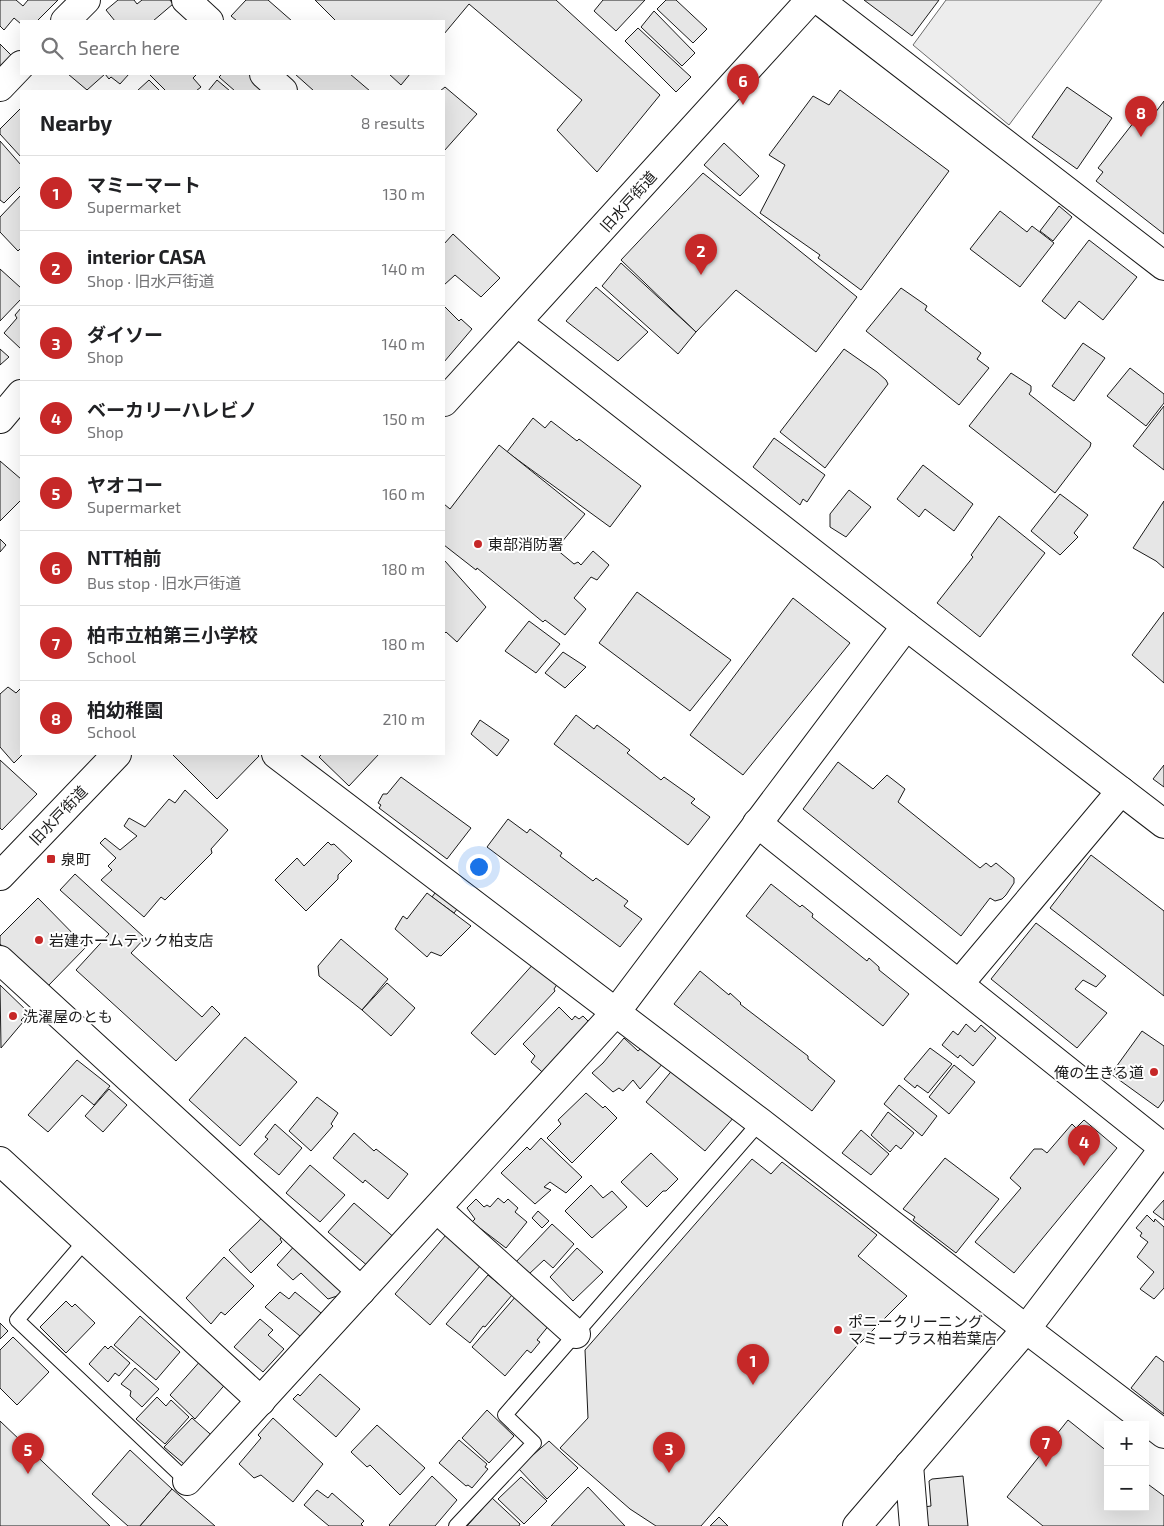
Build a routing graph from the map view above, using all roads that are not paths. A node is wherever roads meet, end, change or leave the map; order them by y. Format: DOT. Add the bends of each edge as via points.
graph roads {
  1 [pos="186,0"];
  2 [pos="810,0"];
  3 [pos="819,0"];
  4 [pos="208,20"];
  5 [pos="20,66"];
  6 [pos="265,75"];
  7 [pos="0,87"];
  8 [pos="282,90"];
  9 [pos="1164,266"];
  10 [pos="517,322"];
  11 [pos="20,395"];
  12 [pos="445,401"];
  13 [pos="0,418"];
  14 [pos="906,626"];
  15 [pos="116,755"];
  16 [pos="277,755"];
  17 [pos="1121,791"];
  18 [pos="757,823"];
  19 [pos="1164,824"];
  20 [pos="0,876"];
  21 [pos="0,960"];
  22 [pos="959,984"];
  23 [pos="616,1012"];
  24 [pos="760,1122"];
  25 [pos="1164,1148"];
  26 [pos="0,1161"];
  27 [pos="436,1209"];
  28 [pos="86,1240"];
  29 [pos="361,1291"];
  30 [pos="1026,1329"];
  31 [pos="576,1334"];
  32 [pos="260,1401"];
  33 [pos="1164,1434"];
  34 [pos="909,1465"];
  35 [pos="187,1481"];
  36 [pos="456,1526"];
  37 [pos="858,1526"];
  38 [pos="914,1526"];
  1 -- 4 [label="street"];
  2 -- 10 [label="street, 旧水戸街道"];
  3 -- 9 [label="street"];
  5 -- 7 [label="street"];
  6 -- 8 [label="street"];
  10 -- 12 [label="street, 旧水戸街道"];
  10 -- 14 [label="street"];
  11 -- 13 [label="street"];
  14 -- 17 [label="street"];
  14 -- 18 [label="street"];
  15 -- 20 [label="street, 旧水戸街道"];
  16 -- 23 [label="street"];
  17 -- 19 [label="street"];
  17 -- 22 [label="street"];
  18 -- 22 [label="street"];
  18 -- 23 [label="street"];
  21 -- 29 [label="street"];
  22 -- 25 [label="street"];
  23 -- 24 [label="street"];
  23 -- 27 [label="street"];
  24 -- 30 [label="street"];
  24 -- 31 [label="lane"];
  25 -- 30 [label="street"];
  26 -- 28 [label="street"];
  27 -- 29 [label="street"];
  27 -- 31 [label="street"];
  28 -- 32 [label="street"];
  28 -- 35 [label="lane" via="16,1320"];
  29 -- 32 [label="street"];
  30 -- 33 [label="street"];
  30 -- 34 [label="street"];
  31 -- 36 [label="lane" via="505,1415 534,1443"];
  32 -- 35 [label="street"];
  34 -- 37 [label="street"];
  34 -- 38 [label="street"];
}
